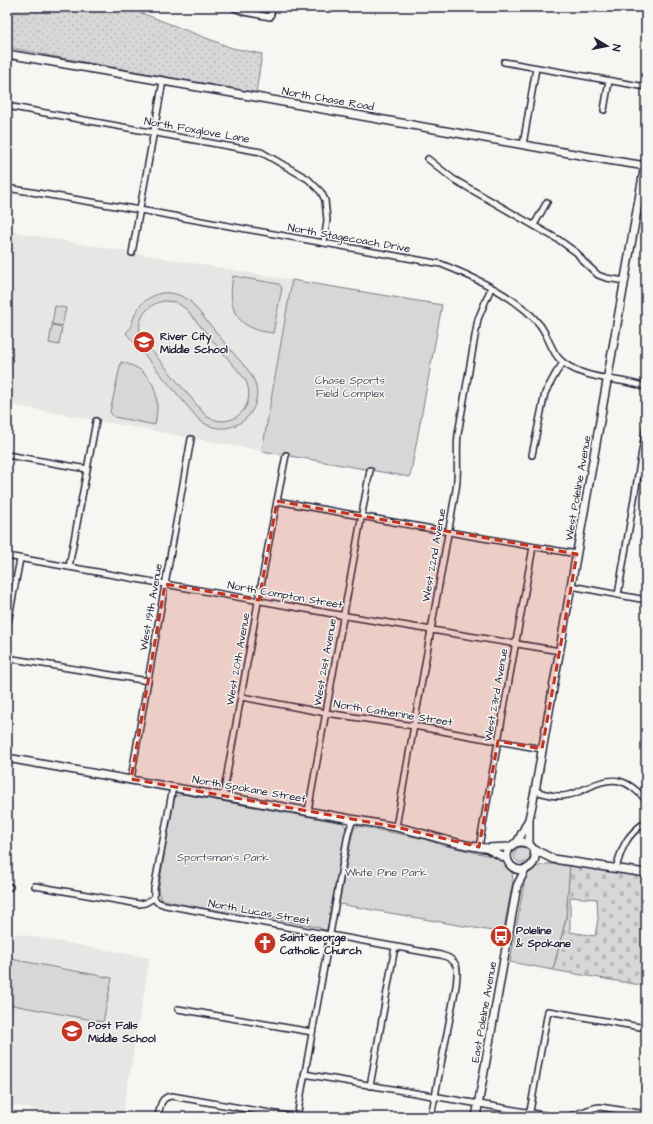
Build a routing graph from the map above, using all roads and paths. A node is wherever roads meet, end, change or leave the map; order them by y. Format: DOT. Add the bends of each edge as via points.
graph roads {
  1 [pos="232,7"];
  2 [pos="273,7"];
  3 [pos="7,54"];
  4 [pos="504,62"];
  5 [pos="536,68"];
  6 [pos="163,81"];
  7 [pos="609,81"];
  8 [pos="646,87"];
  9 [pos="7,106"];
  10 [pos="604,110"];
  11 [pos="154,133"];
  12 [pos="523,145"];
  13 [pos="428,159"];
  14 [pos="646,164"];
  15 [pos="7,188"];
  16 [pos="547,202"];
  17 [pos="140,210"];
  18 [pos="534,225"];
  19 [pos="324,244"];
  20 [pos="132,253"];
  21 [pos="625,281"];
  22 [pos="491,288"];
  23 [pos="563,363"];
  24 [pos="608,378"];
  25 [pos="646,387"];
  26 [pos="96,421"];
  27 [pos="646,427"];
  28 [pos="191,439"];
  29 [pos="7,455"];
  30 [pos="286,455"];
  31 [pos="532,455"];
  32 [pos="87,469"];
  33 [pos="370,470"];
  34 [pos="277,501"];
  35 [pos="361,516"];
  36 [pos="448,532"];
  37 [pos="533,547"];
  38 [pos="577,554"];
  39 [pos="7,556"];
  40 [pos="20,559"];
  41 [pos="69,567"];
  42 [pos="165,584"];
  43 [pos="571,586"];
  44 [pos="618,594"];
  45 [pos="259,600"];
  46 [pos="646,600"];
  47 [pos="344,615"];
  48 [pos="7,628"];
  49 [pos="430,630"];
  50 [pos="516,644"];
  51 [pos="560,651"];
  52 [pos="7,658"];
  53 [pos="148,681"];
  54 [pos="242,697"];
  55 [pos="326,713"];
  56 [pos="414,726"];
  57 [pos="498,741"];
  58 [pos="542,749"];
  59 [pos="7,758"];
  60 [pos="131,779"];
  61 [pos="173,787"];
  62 [pos="535,791"];
  63 [pos="223,796"];
  64 [pos="646,800"];
  65 [pos="308,811"];
  66 [pos="353,819"];
  67 [pos="529,819"];
  68 [pos="646,822"];
  69 [pos="396,826"];
  70 [pos="518,842"];
  71 [pos="529,843"];
  72 [pos="482,847"];
  73 [pos="510,847"];
  74 [pos="535,850"];
  75 [pos="507,859"];
  76 [pos="553,859"];
  77 [pos="533,864"];
  78 [pos="511,866"];
  79 [pos="616,868"];
  80 [pos="525,870"];
  81 [pos="646,873"];
  82 [pos="35,886"];
  83 [pos="517,886"];
  84 [pos="154,898"];
  85 [pos="330,935"];
  86 [pos="395,947"];
  87 [pos="178,1009"];
  88 [pos="646,1028"];
  89 [pos="312,1032"];
  90 [pos="304,1074"];
  91 [pos="370,1086"];
  92 [pos="435,1096"];
  93 [pos="479,1103"];
  94 [pos="646,1114"];
  95 [pos="529,1115"];
  96 [pos="158,1117"];
  97 [pos="293,1117"];
  98 [pos="297,1117"];
  99 [pos="432,1117"];
  100 [pos="476,1117"];
  101 [pos="555,1117"];
  102 [pos="565,1117"];
  1 -- 2 [label="street" via="244,12 270,16"];
  3 -- 6 [label="street, North Chase Road"];
  4 -- 5 [label="street"];
  5 -- 7 [label="street"];
  5 -- 12 [label="street"];
  6 -- 11 [label="street"];
  6 -- 12 [label="street, North Chase Road"];
  7 -- 8 [label="street"];
  7 -- 10 [label="street"];
  9 -- 11 [label="street, North Foxglove Lane"];
  11 -- 17 [label="street"];
  11 -- 19 [label="street, North Foxglove Lane" via="261,152 308,179 321,192 324,200"];
  12 -- 14 [label="street, North Chase Road"];
  13 -- 18 [label="street" via="453,179"];
  14 -- 21 [label="street, West Poleline Avenue"];
  15 -- 17 [label="street, North Stagecoach Drive"];
  16 -- 18 [label="street"];
  17 -- 19 [label="street, North Stagecoach Drive"];
  17 -- 20 [label="street"];
  18 -- 21 [label="street" via="577,253 598,275"];
  19 -- 22 [label="street, North Stagecoach Drive" via="441,264 463,272"];
  21 -- 24 [label="street, West Poleline Avenue"];
  22 -- 23 [label="street, North Stagecoach Drive" via="527,310"];
  22 -- 36 [label="street, West 22nd Avenue" via="478,319 458,434 458,476"];
  23 -- 24 [label="street" via="582,372"];
  23 -- 31 [label="street" via="545,394"];
  24 -- 25 [label="street"];
  24 -- 38 [label="street, West Poleline Avenue"];
  26 -- 32 [label="street"];
  27 -- 44 [label="street"];
  28 -- 42 [label="street, West 19th Avenue"];
  29 -- 32 [label="street"];
  30 -- 34 [label="street, West 20th Avenue"];
  32 -- 41 [label="street"];
  33 -- 35 [label="street, West 21st Avenue"];
  34 -- 35 [label="street"];
  34 -- 45 [label="street, West 20th Avenue"];
  35 -- 36 [label="street"];
  35 -- 47 [label="street, West 21st Avenue"];
  36 -- 37 [label="street"];
  36 -- 49 [label="street, West 22nd Avenue"];
  37 -- 38 [label="street"];
  37 -- 50 [label="street, West 23rd Avenue"];
  38 -- 43 [label="street, West Poleline Avenue"];
  39 -- 40 [label="street, North Compton Street"];
  40 -- 41 [label="street, North Compton Street"];
  40 -- 48 [label="street"];
  41 -- 42 [label="street, North Compton Street"];
  42 -- 45 [label="street, North Compton Street"];
  42 -- 53 [label="street, West 19th Avenue"];
  43 -- 44 [label="street"];
  43 -- 51 [label="street, West Poleline Avenue"];
  44 -- 46 [label="street"];
  45 -- 47 [label="street, North Compton Street"];
  45 -- 54 [label="street, West 20th Avenue"];
  47 -- 49 [label="street, North Compton Street"];
  47 -- 55 [label="street, West 21st Avenue"];
  49 -- 50 [label="street, North Compton Street"];
  49 -- 56 [label="street, West 22nd Avenue"];
  50 -- 51 [label="street, North Compton Street"];
  50 -- 57 [label="street, West 23rd Avenue"];
  51 -- 58 [label="street, West Poleline Avenue"];
  52 -- 53 [label="street"];
  53 -- 60 [label="street, West 19th Avenue"];
  54 -- 55 [label="street, North Catherine Street"];
  54 -- 63 [label="street, West 20th Avenue"];
  55 -- 56 [label="street, North Catherine Street"];
  55 -- 65 [label="street, West 21st Avenue"];
  56 -- 57 [label="street, North Catherine Street"];
  56 -- 69 [label="street, West 22nd Avenue"];
  57 -- 58 [label="street, North Catherine Street"];
  57 -- 72 [label="street, West 23rd Avenue"];
  58 -- 62 [label="street, West Poleline Avenue"];
  59 -- 60 [label="street, North Spokane Street"];
  60 -- 61 [label="street, North Spokane Street"];
  61 -- 63 [label="street, North Spokane Street"];
  61 -- 84 [label="street"];
  62 -- 64 [label="street" via="551,796 568,795 604,781 616,780 634,787"];
  62 -- 67 [label="street, West Poleline Avenue"];
  63 -- 65 [label="street, North Spokane Street"];
  65 -- 66 [label="street, North Spokane Street"];
  66 -- 69 [label="street, North Spokane Street"];
  66 -- 85 [label="street"];
  67 -- 70 [label="street, West Poleline Avenue"];
  67 -- 71 [label="street, West Poleline Avenue"];
  68 -- 79 [label="street" via="627,839"];
  69 -- 72 [label="street, North Spokane Street" via="444,840"];
  70 -- 71 [label="street"];
  70 -- 73 [label="street"];
  71 -- 74 [label="street"];
  72 -- 73 [label="street, North Spokane Street"];
  72 -- 75 [label="street, North Spokane Street"];
  73 -- 75 [label="street"];
  74 -- 76 [label="street"];
  74 -- 77 [label="street"];
  75 -- 78 [label="street"];
  76 -- 77 [label="street"];
  76 -- 79 [label="street"];
  77 -- 80 [label="street"];
  78 -- 80 [label="street"];
  78 -- 83 [label="street, East Poleline Avenue"];
  79 -- 81 [label="street"];
  80 -- 83 [label="street, East Poleline Avenue"];
  82 -- 84 [label="street" via="139,904"];
  83 -- 93 [label="street, East Poleline Avenue"];
  84 -- 85 [label="street, North Lucas Street" via="165,905"];
  85 -- 86 [label="street, North Lucas Street"];
  85 -- 89 [label="street"];
  86 -- 91 [label="street"];
  86 -- 92 [label="street, North Lucas Street" via="446,956 455,963 456,986"];
  87 -- 89 [label="street"];
  88 -- 95 [label="street" via="548,1011"];
  89 -- 90 [label="street"];
  90 -- 91 [label="street"];
  90 -- 98 [label="street"];
  91 -- 92 [label="street"];
  92 -- 93 [label="street"];
  92 -- 99 [label="street"];
  93 -- 95 [label="street"];
  93 -- 100 [label="street, East Poleline Avenue"];
  94 -- 102 [label="street" via="600,1107"];
  95 -- 101 [label="street"];
  96 -- 97 [label="street" via="160,1103 166,1097 176,1096"];
}
